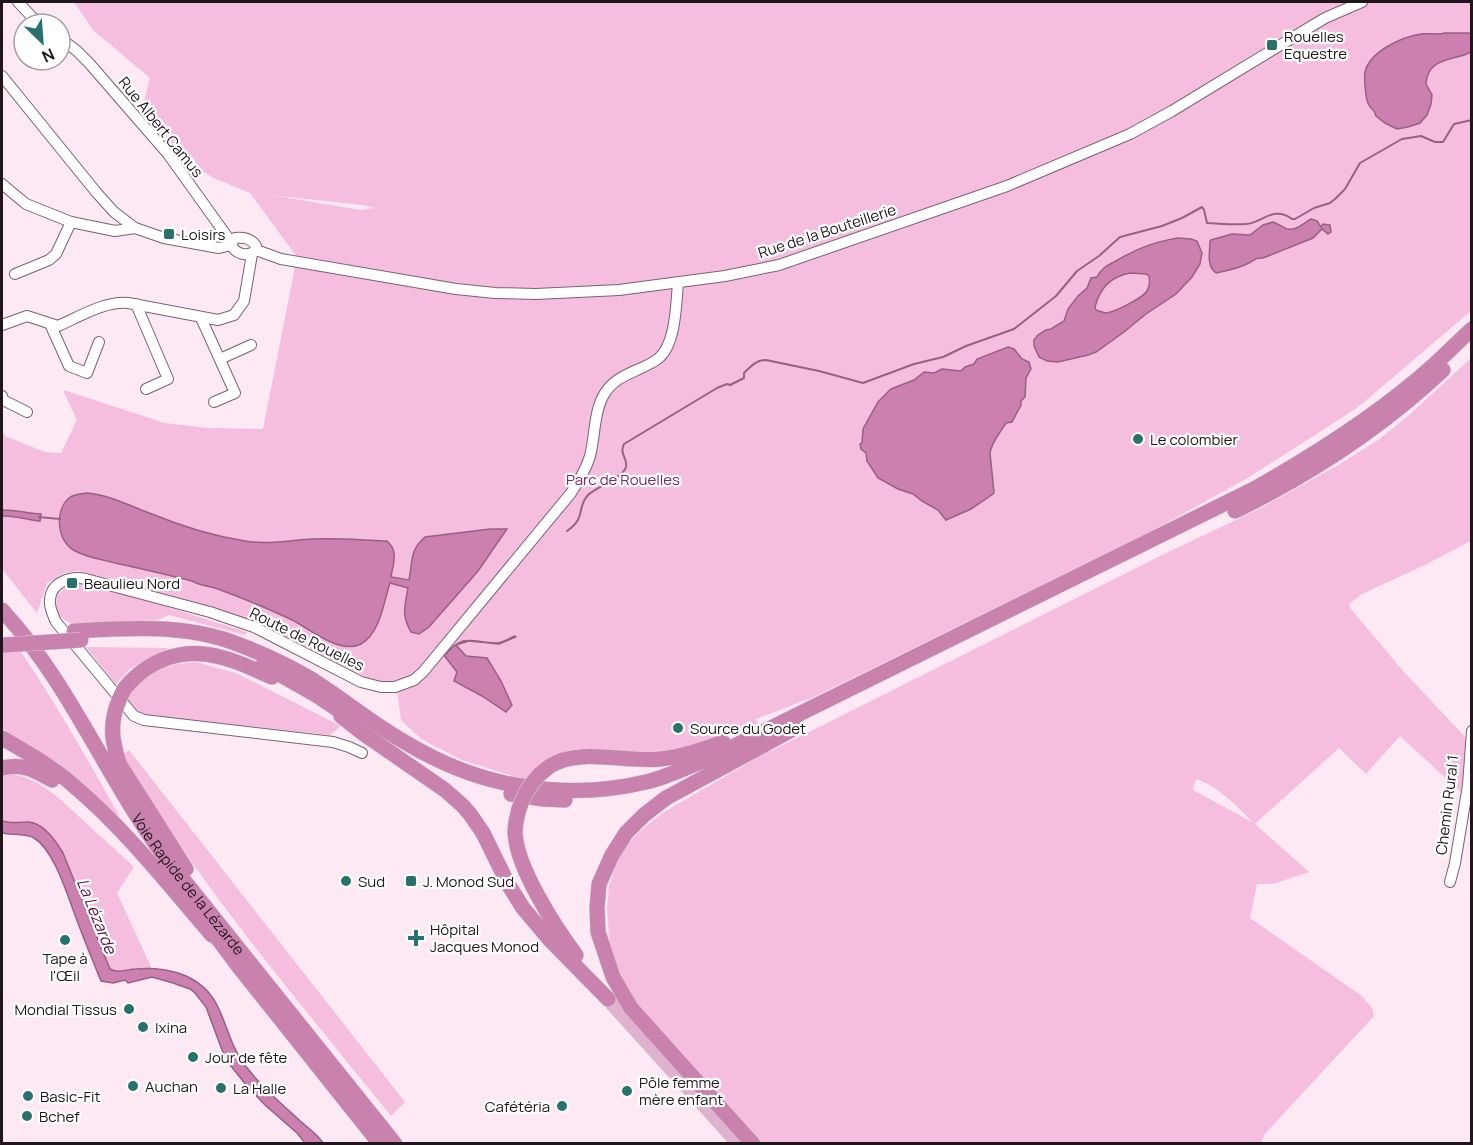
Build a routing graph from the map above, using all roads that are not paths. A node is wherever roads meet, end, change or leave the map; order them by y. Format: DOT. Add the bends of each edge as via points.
graph roads {
  1 [pos="1362,2"];
  2 [pos="72,47"];
  3 [pos="2,76"];
  4 [pos="4,190"];
  5 [pos="71,222"];
  6 [pos="135,228"];
  7 [pos="231,244"];
  8 [pos="254,252"];
  9 [pos="15,274"];
  10 [pos="678,283"];
  11 [pos="136,304"];
  12 [pos="201,318"];
  13 [pos="50,324"];
  14 [pos="2,325"];
  15 [pos="1472,329"];
  16 [pos="99,342"];
  17 [pos="1472,343"];
  18 [pos="251,345"];
  19 [pos="220,359"];
  20 [pos="146,389"];
  21 [pos="2,396"];
  22 [pos="214,402"];
  23 [pos="27,412"];
  24 [pos="2,610"];
  25 [pos="2,621"];
  26 [pos="77,636"];
  27 [pos="2,642"];
  28 [pos="312,693"];
  29 [pos="796,721"];
  30 [pos="1472,731"];
  31 [pos="2,738"];
  32 [pos="362,753"];
  33 [pos="2,768"];
  34 [pos="1470,785"];
  35 [pos="138,849"];
  36 [pos="1450,882"];
  37 [pos="209,911"];
  38 [pos="239,967"];
  39 [pos="608,999"];
  40 [pos="342,1077"];
  41 [pos="380,1143"];
  42 [pos="395,1143"];
  43 [pos="406,1143"];
  44 [pos="739,1143"];
  45 [pos="753,1143"];
  1 -- 10 [label="street, Rue de la Bouteillerie" via="1324,18 1130,134 1007,186 779,265"];
  2 -- 7 [label="street, Rue Albert Camus" via="168,154"];
  3 -- 6 [label="street" via="96,192"];
  4 -- 5 [label="street" via="26,204"];
  5 -- 6 [label="street" via="115,231"];
  5 -- 9 [label="street" via="56,254"];
  6 -- 7 [label="street" via="164,238 219,248"];
  7 -- 8 [label="street" via="239,253"];
  7 -- 8 [label="street" via="235,238 247,238 256,246"];
  8 -- 10 [label="street, Rue de la Bouteillerie" via="495,293 597,292"];
  8 -- 12 [label="street" via="244,301 234,315 218,320"];
  10 -- 32 [label="street, Route de Rouelles" via="668,347 661,357 624,375 605,393 590,457 571,493 414,680 395,687 361,682 254,627 86,579 65,580 51,593 56,622 134,716 333,742"];
  11 -- 12 [label="street"];
  11 -- 13 [label="street" via="118,302 57,326"];
  11 -- 20 [label="street" via="168,379"];
  12 -- 19 [label="street"];
  13 -- 14 [label="street" via="27,316"];
  13 -- 16 [label="street" via="69,366 87,373"];
  15 -- 29 [label="highway" via="1377,411 1292,468"];
  17 -- 29 [label="highway" via="1387,418 1299,478"];
  18 -- 19 [label="street"];
  19 -- 22 [label="street" via="234,393"];
  21 -- 23 [label="street"];
  24 -- 37 [label="highway, Voie Rapide de la Lézarde" via="61,687 149,834"];
  25 -- 38 [label="highway, Voie Rapide de la Lézarde" via="51,687 151,849"];
  26 -- 27 [label="highway"];
  26 -- 28 [label="highway" via="169,639 208,646 260,663"];
  26 -- 29 [label="highway" via="123,628 168,630 230,641 310,679 425,754 497,781 541,788 593,790 649,781"];
  28 -- 29 [label="highway" via="420,762 454,778 494,791 543,799 594,799 653,789 703,771"];
  28 -- 37 [label="highway, bridge" via="221,657 197,654 175,655 144,668 118,699 112,731 120,765"];
  28 -- 39 [label="highway" via="462,805 483,833 523,908"];
  29 -- 39 [label="highway, bridge" via="680,757 564,760 539,775 529,787 516,821 522,862 555,926"];
  29 -- 45 [label="highway" via="644,814 626,833 599,884 598,932 631,1008"];
  30 -- 34 [label="street, Chemin Rural 1"];
  31 -- 35 [label="highway" via="72,784"];
  33 -- 35 [label="highway" via="25,766 60,784"];
  34 -- 36 [label="street, Chemin Rural 1"];
  35 -- 38 [label="highway"];
  37 -- 40 [label="highway, Voie Rapide de la Lézarde"];
  38 -- 41 [label="highway, Voie Rapide de la Lézarde"];
  39 -- 44 [label="main road"];
  40 -- 42 [label="highway, Voie Rapide de la Lézarde"];
  40 -- 43 [label="highway"];
}
